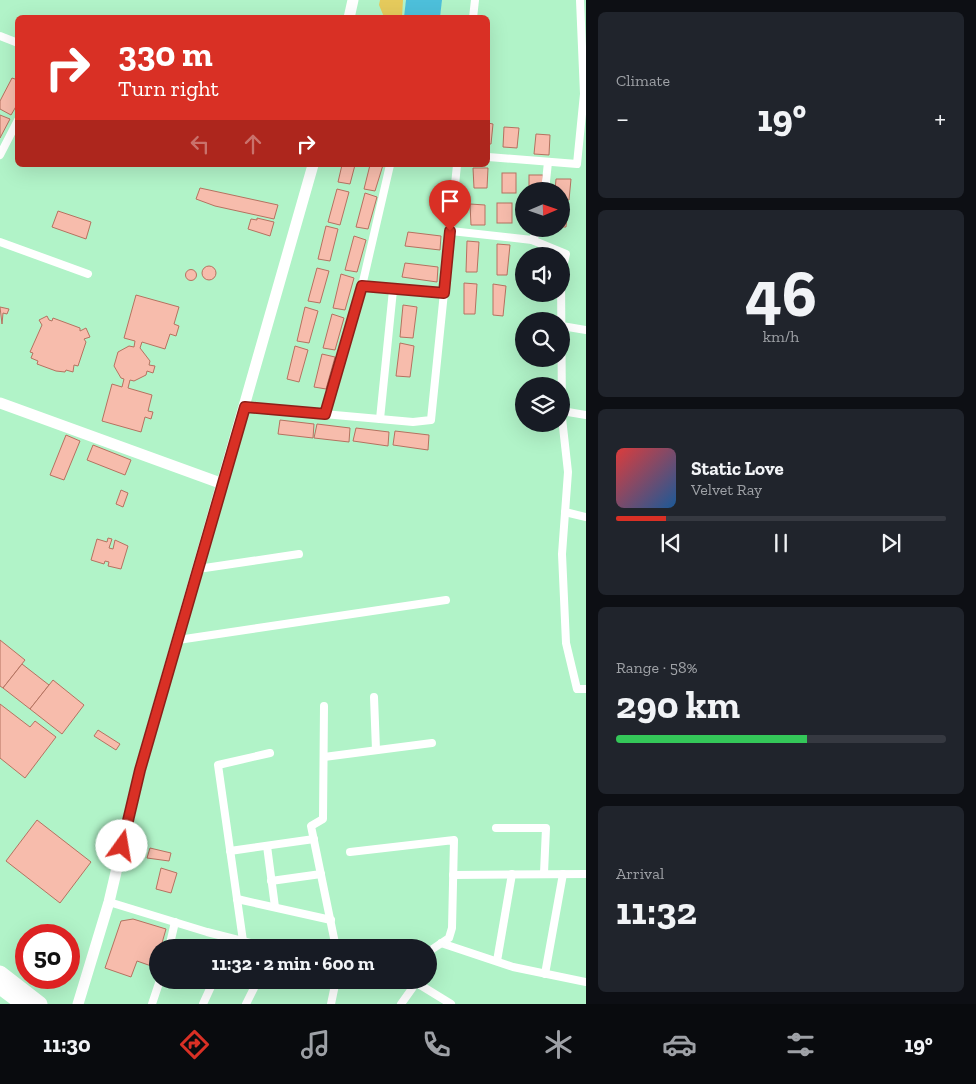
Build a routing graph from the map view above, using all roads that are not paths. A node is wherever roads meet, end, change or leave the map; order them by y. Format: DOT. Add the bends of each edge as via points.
graph roads {
  1 [pos="353,0"];
  2 [pos="475,0"];
  3 [pos="580,0"];
  4 [pos="350,15"];
  5 [pos="473,15"];
  6 [pos="0,36"];
  7 [pos="15,42"];
  8 [pos="15,126"];
  9 [pos="0,156"];
  10 [pos="490,156"];
  11 [pos="548,162"];
  12 [pos="312,167"];
  13 [pos="390,167"];
  14 [pos="457,167"];
  15 [pos="546,182"];
  16 [pos="450,231"];
  17 [pos="532,240"];
  18 [pos="0,242"];
  19 [pos="88,274"];
  20 [pos="362,286"];
  21 [pos="394,290"];
  22 [pos="444,293"];
  23 [pos="562,312"];
  24 [pos="570,327"];
  25 [pos="586,330"];
  26 [pos="0,402"];
  27 [pos="245,407"];
  28 [pos="570,412"];
  29 [pos="325,414"];
  30 [pos="586,415"];
  31 [pos="380,419"];
  32 [pos="564,432"];
  33 [pos="223,484"];
  34 [pos="565,512"];
  35 [pos="586,517"];
  36 [pos="299,554"];
  37 [pos="198,569"];
  38 [pos="446,600"];
  39 [pos="178,640"];
  40 [pos="586,689"];
  41 [pos="374,697"];
  42 [pos="324,706"];
  43 [pos="432,743"];
  44 [pos="376,750"];
  45 [pos="270,753"];
  46 [pos="324,757"];
  47 [pos="496,828"];
  48 [pos="314,839"];
  49 [pos="267,846"];
  50 [pos="230,851"];
  51 [pos="350,852"];
  52 [pos="321,874"];
  53 [pos="512,874"];
  54 [pos="544,874"];
  55 [pos="563,874"];
  56 [pos="586,874"];
  57 [pos="453,875"];
  58 [pos="271,880"];
  59 [pos="237,899"];
  60 [pos="109,902"];
  61 [pos="275,908"];
  62 [pos="331,920"];
  63 [pos="175,922"];
  64 [pos="171,939"];
  65 [pos="236,939"];
  66 [pos="243,939"];
  67 [pos="334,939"];
  68 [pos="441,943"];
  69 [pos="437,946"];
  70 [pos="497,962"];
  71 [pos="0,973"];
  72 [pos="545,974"];
  73 [pos="586,982"];
  74 [pos="0,987"];
  75 [pos="157,989"];
  76 [pos="210,989"];
  77 [pos="254,989"];
  78 [pos="334,989"];
  79 [pos="409,989"];
  80 [pos="427,989"];
  81 [pos="22,1004"];
  82 [pos="40,1004"];
  83 [pos="78,1004"];
  84 [pos="152,1004"];
  85 [pos="203,1004"];
  86 [pos="246,1004"];
  87 [pos="331,1004"];
  88 [pos="401,1004"];
  89 [pos="451,1004"];
  1 -- 4 [label="main road"];
  2 -- 5 [label="street"];
  3 -- 11 [label="street" via="584,94 577,164"];
  6 -- 7 [label="street"];
  8 -- 9 [label="street"];
  10 -- 11 [label="street"];
  11 -- 15 [label="street"];
  12 -- 27 [label="main road"];
  13 -- 20 [label="street"];
  14 -- 16 [label="street"];
  16 -- 17 [label="street"];
  16 -- 22 [label="street"];
  17 -- 23 [label="street" via="566,254"];
  18 -- 19 [label="street"];
  20 -- 21 [label="street"];
  20 -- 29 [label="street"];
  21 -- 22 [label="street"];
  21 -- 31 [label="street"];
  22 -- 31 [label="street" via="431,420"];
  24 -- 25 [label="street"];
  26 -- 33 [label="main road"];
  27 -- 29 [label="street"];
  27 -- 33 [label="main road"];
  28 -- 30 [label="street"];
  29 -- 31 [label="street"];
  32 -- 34 [label="street" via="568,472"];
  33 -- 37 [label="main road"];
  34 -- 35 [label="street"];
  34 -- 40 [label="street" via="562,554 566,643 577,689"];
  36 -- 37 [label="street"];
  37 -- 39 [label="main road"];
  38 -- 39 [label="street"];
  39 -- 60 [label="main road" via="140,770"];
  41 -- 44 [label="street"];
  42 -- 46 [label="street"];
  43 -- 44 [label="street"];
  44 -- 46 [label="street"];
  45 -- 50 [label="street" via="218,765"];
  46 -- 48 [label="street" via="324,818 311,826"];
  47 -- 54 [label="street" via="546,828"];
  48 -- 49 [label="street"];
  48 -- 52 [label="street"];
  49 -- 50 [label="street"];
  49 -- 58 [label="street"];
  50 -- 59 [label="street"];
  51 -- 57 [label="street" via="454,840"];
  52 -- 58 [label="street"];
  52 -- 62 [label="street"];
  53 -- 54 [label="street"];
  53 -- 57 [label="street"];
  53 -- 70 [label="street"];
  54 -- 55 [label="street"];
  55 -- 56 [label="street"];
  55 -- 72 [label="street"];
  57 -- 68 [label="street" via="452,928 449,938"];
  58 -- 61 [label="street"];
  59 -- 61 [label="street"];
  59 -- 66 [label="street"];
  60 -- 63 [label="street"];
  60 -- 83 [label="main road"];
  61 -- 62 [label="street"];
  62 -- 67 [label="street"];
  63 -- 64 [label="street"];
  63 -- 65 [label="street"];
  68 -- 69 [label="street"];
  68 -- 70 [label="street"];
  70 -- 72 [label="street"];
  71 -- 82 [label="highway"];
  72 -- 73 [label="street"];
  74 -- 81 [label="highway"];
  75 -- 84 [label="street"];
  76 -- 85 [label="street"];
  77 -- 86 [label="street"];
  78 -- 87 [label="street"];
  79 -- 88 [label="street"];
  80 -- 89 [label="street"];
}
